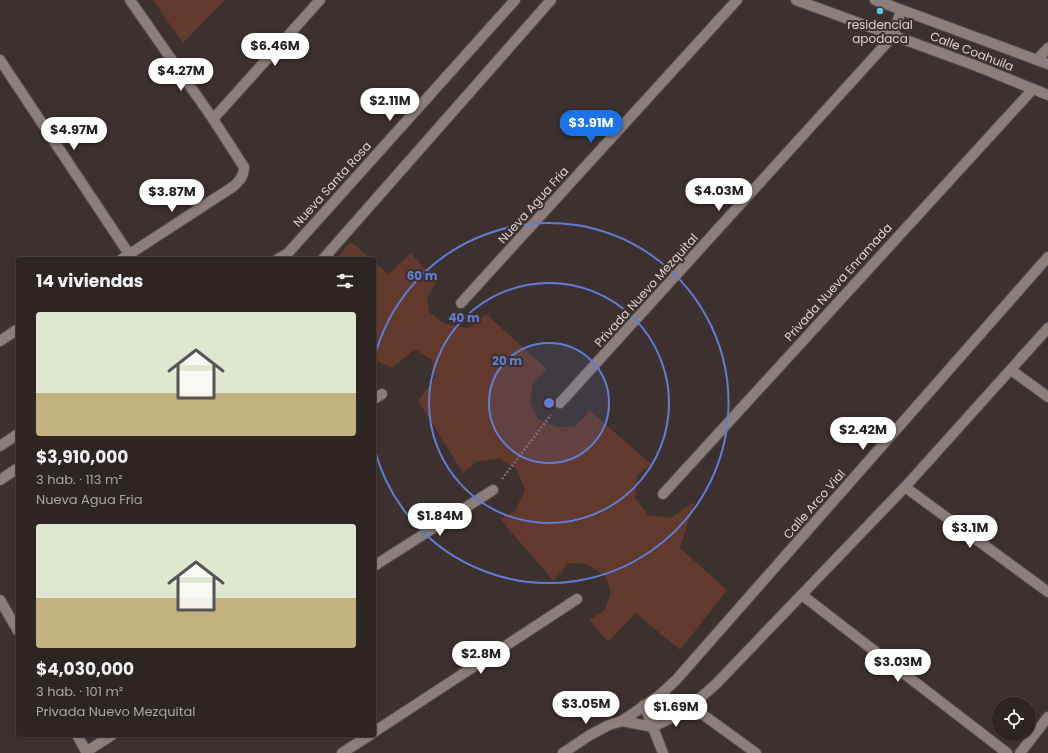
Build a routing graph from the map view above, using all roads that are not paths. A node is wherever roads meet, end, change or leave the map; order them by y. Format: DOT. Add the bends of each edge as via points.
graph roads {
  1 [pos="130,0"];
  2 [pos="320,0"];
  3 [pos="515,0"];
  4 [pos="551,0"];
  5 [pos="737,0"];
  6 [pos="796,0"];
  7 [pos="874,0"];
  8 [pos="901,10"];
  9 [pos="893,36"];
  10 [pos="1048,48"];
  11 [pos="0,60"];
  12 [pos="1037,60"];
  13 [pos="1048,64"];
  14 [pos="1033,89"];
  15 [pos="1048,95"];
  16 [pos="213,119"];
  17 [pos="291,256"];
  18 [pos="125,257"];
  19 [pos="325,257"];
  20 [pos="1048,257"];
  21 [pos="461,303"];
  22 [pos="1048,328"];
  23 [pos="16,330"];
  24 [pos="1,337"];
  25 [pos="1011,370"];
  26 [pos="1048,397"];
  27 [pos="560,403"];
  28 [pos="16,435"];
  29 [pos="0,446"];
  30 [pos="16,469"];
  31 [pos="0,480"];
  32 [pos="905,488"];
  33 [pos="493,490"];
  34 [pos="663,494"];
  35 [pos="376,565"];
  36 [pos="1048,592"];
  37 [pos="802,595"];
  38 [pos="577,599"];
  39 [pos="0,600"];
  40 [pos="16,628"];
  41 [pos="644,705"];
  42 [pos="690,706"];
  43 [pos="1048,717"];
  44 [pos="622,721"];
  45 [pos="653,727"];
  46 [pos="376,731"];
  47 [pos="78,737"];
  48 [pos="109,737"];
  49 [pos="367,737"];
  50 [pos="87,752"];
  51 [pos="342,753"];
  52 [pos="563,753"];
  53 [pos="663,753"];
  54 [pos="756,753"];
  55 [pos="1007,753"];
  56 [pos="1020,753"];
  1 -- 16 [label="street"];
  2 -- 16 [label="street"];
  3 -- 17 [label="street, Nueva Santa Rosa"];
  4 -- 19 [label="street"];
  5 -- 21 [label="street, Nueva Agua Fria"];
  6 -- 9 [label="street, Calle Coahuila"];
  7 -- 8 [label="street, Calle Coahuila"];
  8 -- 9 [label="street, Privada Nuevo Mezquital"];
  8 -- 12 [label="street, Calle Coahuila"];
  9 -- 14 [label="street, Calle Coahuila"];
  9 -- 27 [label="street, Privada Nuevo Mezquital"];
  10 -- 12 [label="street"];
  11 -- 18 [label="street"];
  12 -- 13 [label="street, Calle Coahuila"];
  14 -- 15 [label="street, Calle Coahuila"];
  14 -- 34 [label="street, Privada Nueva Enramada"];
  16 -- 18 [label="street" via="244,166 241,179"];
  20 -- 41 [label="street, Calle Arco Vial" via="676,680"];
  22 -- 25 [label="street"];
  23 -- 24 [label="street"];
  25 -- 26 [label="street"];
  25 -- 32 [label="street"];
  28 -- 29 [label="street"];
  30 -- 31 [label="street"];
  32 -- 36 [label="street"];
  32 -- 37 [label="street"];
  33 -- 35 [label="street"];
  37 -- 42 [label="street" via="716,684"];
  37 -- 55 [label="street"];
  38 -- 46 [label="street"];
  39 -- 40 [label="street"];
  41 -- 44 [label="street, Calle Arco Vial"];
  41 -- 45 [label="street"];
  42 -- 45 [label="street"];
  42 -- 54 [label="street"];
  43 -- 56 [label="street"];
  44 -- 45 [label="street"];
  44 -- 52 [label="street, Calle Arco Vial" via="590,735"];
  45 -- 53 [label="street"];
  47 -- 50 [label="street"];
  48 -- 50 [label="street"];
  49 -- 51 [label="street"];
}
